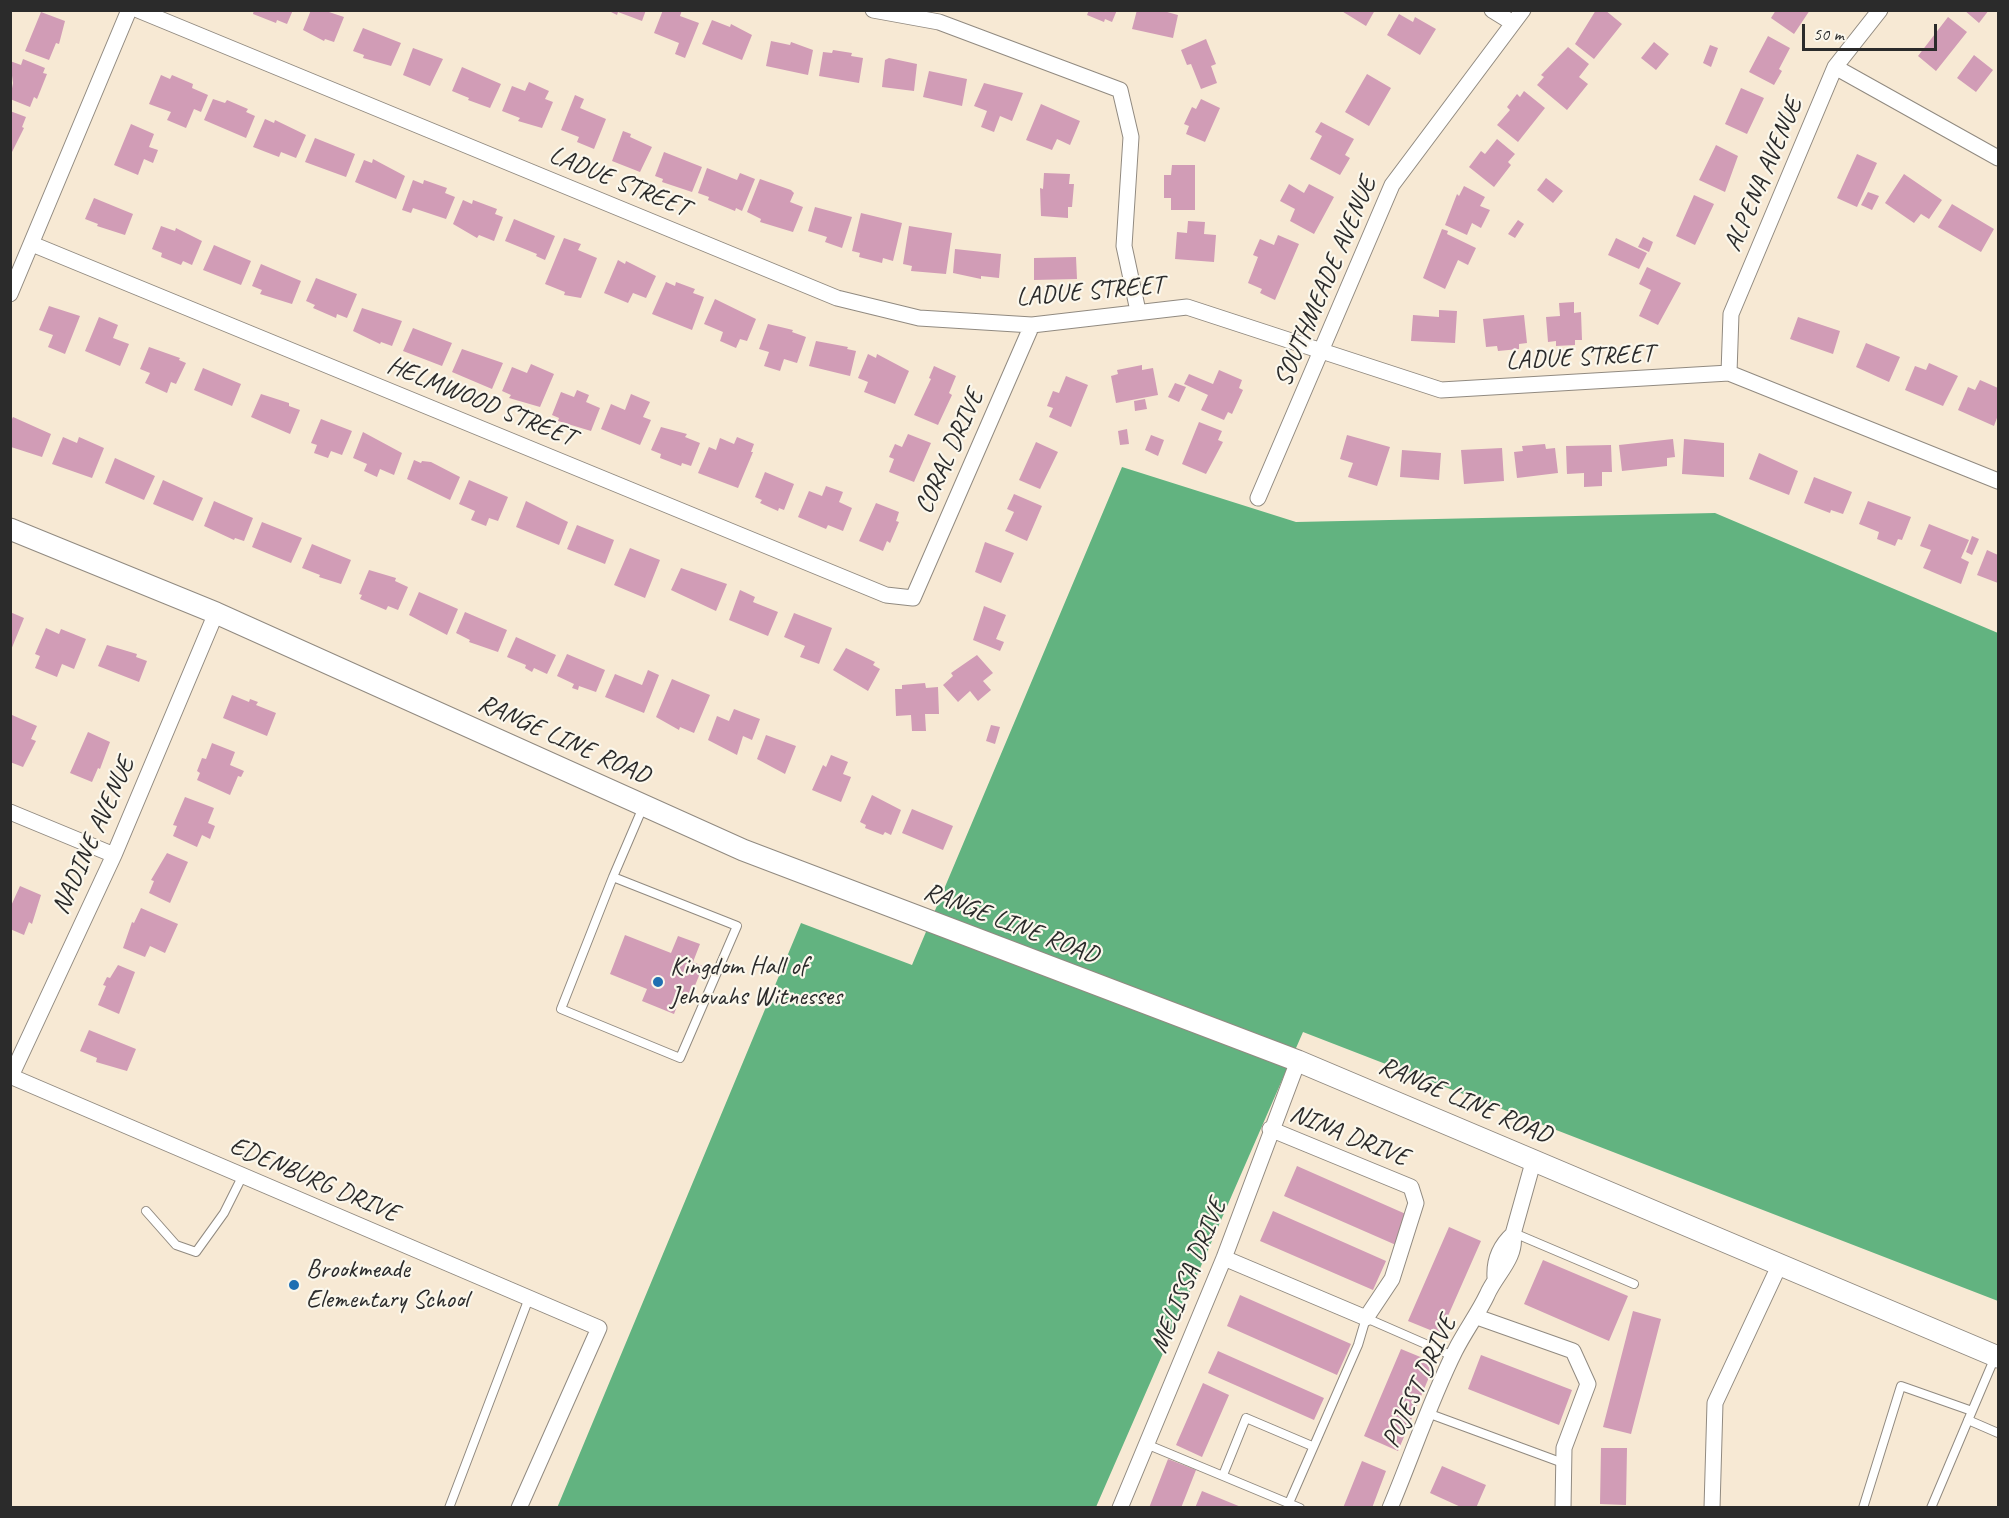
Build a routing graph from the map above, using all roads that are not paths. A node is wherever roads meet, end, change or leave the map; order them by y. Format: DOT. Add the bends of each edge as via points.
graph roads {
  1 [pos="129,10"];
  2 [pos="138,10"];
  3 [pos="873,10"];
  4 [pos="1492,10"];
  5 [pos="1880,10"];
  6 [pos="1518,17"];
  7 [pos="1835,67"];
  8 [pos="1998,158"];
  9 [pos="32,244"];
  10 [pos="10,294"];
  11 [pos="1138,311"];
  12 [pos="1032,325"];
  13 [pos="1323,351"];
  14 [pos="1728,373"];
  15 [pos="1998,481"];
  16 [pos="1258,498"];
  17 [pos="10,529"];
  18 [pos="913,598"];
  19 [pos="216,613"];
  20 [pos="644,805"];
  21 [pos="10,812"];
  22 [pos="114,855"];
  23 [pos="614,877"];
  24 [pos="1298,1061"];
  25 [pos="11,1076"];
  26 [pos="1270,1129"];
  27 [pos="1534,1159"];
  28 [pos="243,1175"];
  29 [pos="146,1211"];
  30 [pos="1513,1233"];
  31 [pos="1224,1258"];
  32 [pos="1779,1266"];
  33 [pos="1634,1284"];
  34 [pos="530,1298"];
  35 [pos="1477,1317"];
  36 [pos="1366,1318"];
  37 [pos="1453,1356"];
  38 [pos="1997,1356"];
  39 [pos="1972,1411"];
  40 [pos="1430,1414"];
  41 [pos="1968,1420"];
  42 [pos="1998,1433"];
  43 [pos="1146,1444"];
  44 [pos="1312,1446"];
  45 [pos="1563,1463"];
  46 [pos="1223,1476"];
  47 [pos="1289,1503"];
  48 [pos="449,1508"];
  49 [pos="519,1508"];
  50 [pos="1120,1508"];
  51 [pos="1300,1508"];
  52 [pos="1390,1508"];
  53 [pos="1563,1508"];
  54 [pos="1712,1508"];
  55 [pos="1863,1508"];
  56 [pos="1931,1508"];
  1 -- 9 [label="street"];
  2 -- 12 [label="street, LADUE STREET" via="837,298 919,318"];
  3 -- 11 [label="street" via="939,22 1120,90 1131,137 1124,246"];
  4 -- 6 [label="street"];
  5 -- 7 [label="street, ALPENA AVENUE"];
  6 -- 13 [label="street, SOUTHMEADE AVENUE" via="1392,185"];
  7 -- 8 [label="street"];
  7 -- 14 [label="street, ALPENA AVENUE" via="1731,314"];
  9 -- 10 [label="street"];
  9 -- 18 [label="street, HELMWOOD STREET" via="886,595"];
  11 -- 12 [label="street, LADUE STREET"];
  11 -- 13 [label="street, LADUE STREET" via="1186,307"];
  12 -- 18 [label="street, CORAL DRIVE"];
  13 -- 14 [label="street, LADUE STREET" via="1441,390"];
  13 -- 16 [label="street, SOUTHMEADE AVENUE"];
  14 -- 15 [label="street, LADUE STREET"];
  17 -- 19 [label="main road, RANGE LINE ROAD"];
  19 -- 20 [label="main road, RANGE LINE ROAD"];
  19 -- 22 [label="street, NADINE AVENUE"];
  20 -- 23 [label="lane"];
  20 -- 24 [label="main road, RANGE LINE ROAD" via="743,850"];
  21 -- 22 [label="street"];
  22 -- 25 [label="street, NADINE AVENUE"];
  23 -- 23 [label="lane" via="561,1009 680,1058 737,926"];
  24 -- 26 [label="street, MELISSA DRIVE"];
  24 -- 27 [label="main road, RANGE LINE ROAD"];
  25 -- 28 [label="street, EDENBURG DRIVE"];
  26 -- 31 [label="street, MELISSA DRIVE"];
  26 -- 36 [label="street, NINA DRIVE" via="1411,1187 1416,1203 1392,1278"];
  27 -- 30 [label="street, POJEST DRIVE"];
  27 -- 32 [label="main road, RANGE LINE ROAD"];
  28 -- 29 [label="lane" via="224,1213 196,1252 176,1245"];
  28 -- 34 [label="street, EDENBURG DRIVE"];
  30 -- 33 [label="lane"];
  30 -- 35 [label="street, POJEST DRIVE" via="1515,1244 1509,1259 1495,1277"];
  31 -- 36 [label="street"];
  31 -- 43 [label="street, MELISSA DRIVE"];
  32 -- 38 [label="main road, RANGE LINE ROAD"];
  32 -- 54 [label="street" via="1715,1403"];
  34 -- 48 [label="lane"];
  34 -- 49 [label="street, EDENBURG DRIVE" via="599,1328"];
  35 -- 37 [label="street, POJEST DRIVE"];
  35 -- 45 [label="street" via="1573,1351 1588,1384 1564,1448"];
  36 -- 37 [label="lane"];
  36 -- 44 [label="lane, NINA DRIVE" via="1358,1345"];
  37 -- 40 [label="street, POJEST DRIVE"];
  38 -- 39 [label="lane"];
  39 -- 41 [label="lane"];
  39 -- 55 [label="lane" via="1900,1386"];
  40 -- 45 [label="lane"];
  40 -- 52 [label="street, POJEST DRIVE"];
  41 -- 42 [label="lane"];
  41 -- 56 [label="lane"];
  43 -- 46 [label="lane"];
  43 -- 50 [label="street, MELISSA DRIVE"];
  44 -- 46 [label="lane" via="1246,1418"];
  44 -- 47 [label="lane, NINA DRIVE"];
  45 -- 53 [label="street"];
  46 -- 47 [label="lane"];
  47 -- 51 [label="lane"];
}
